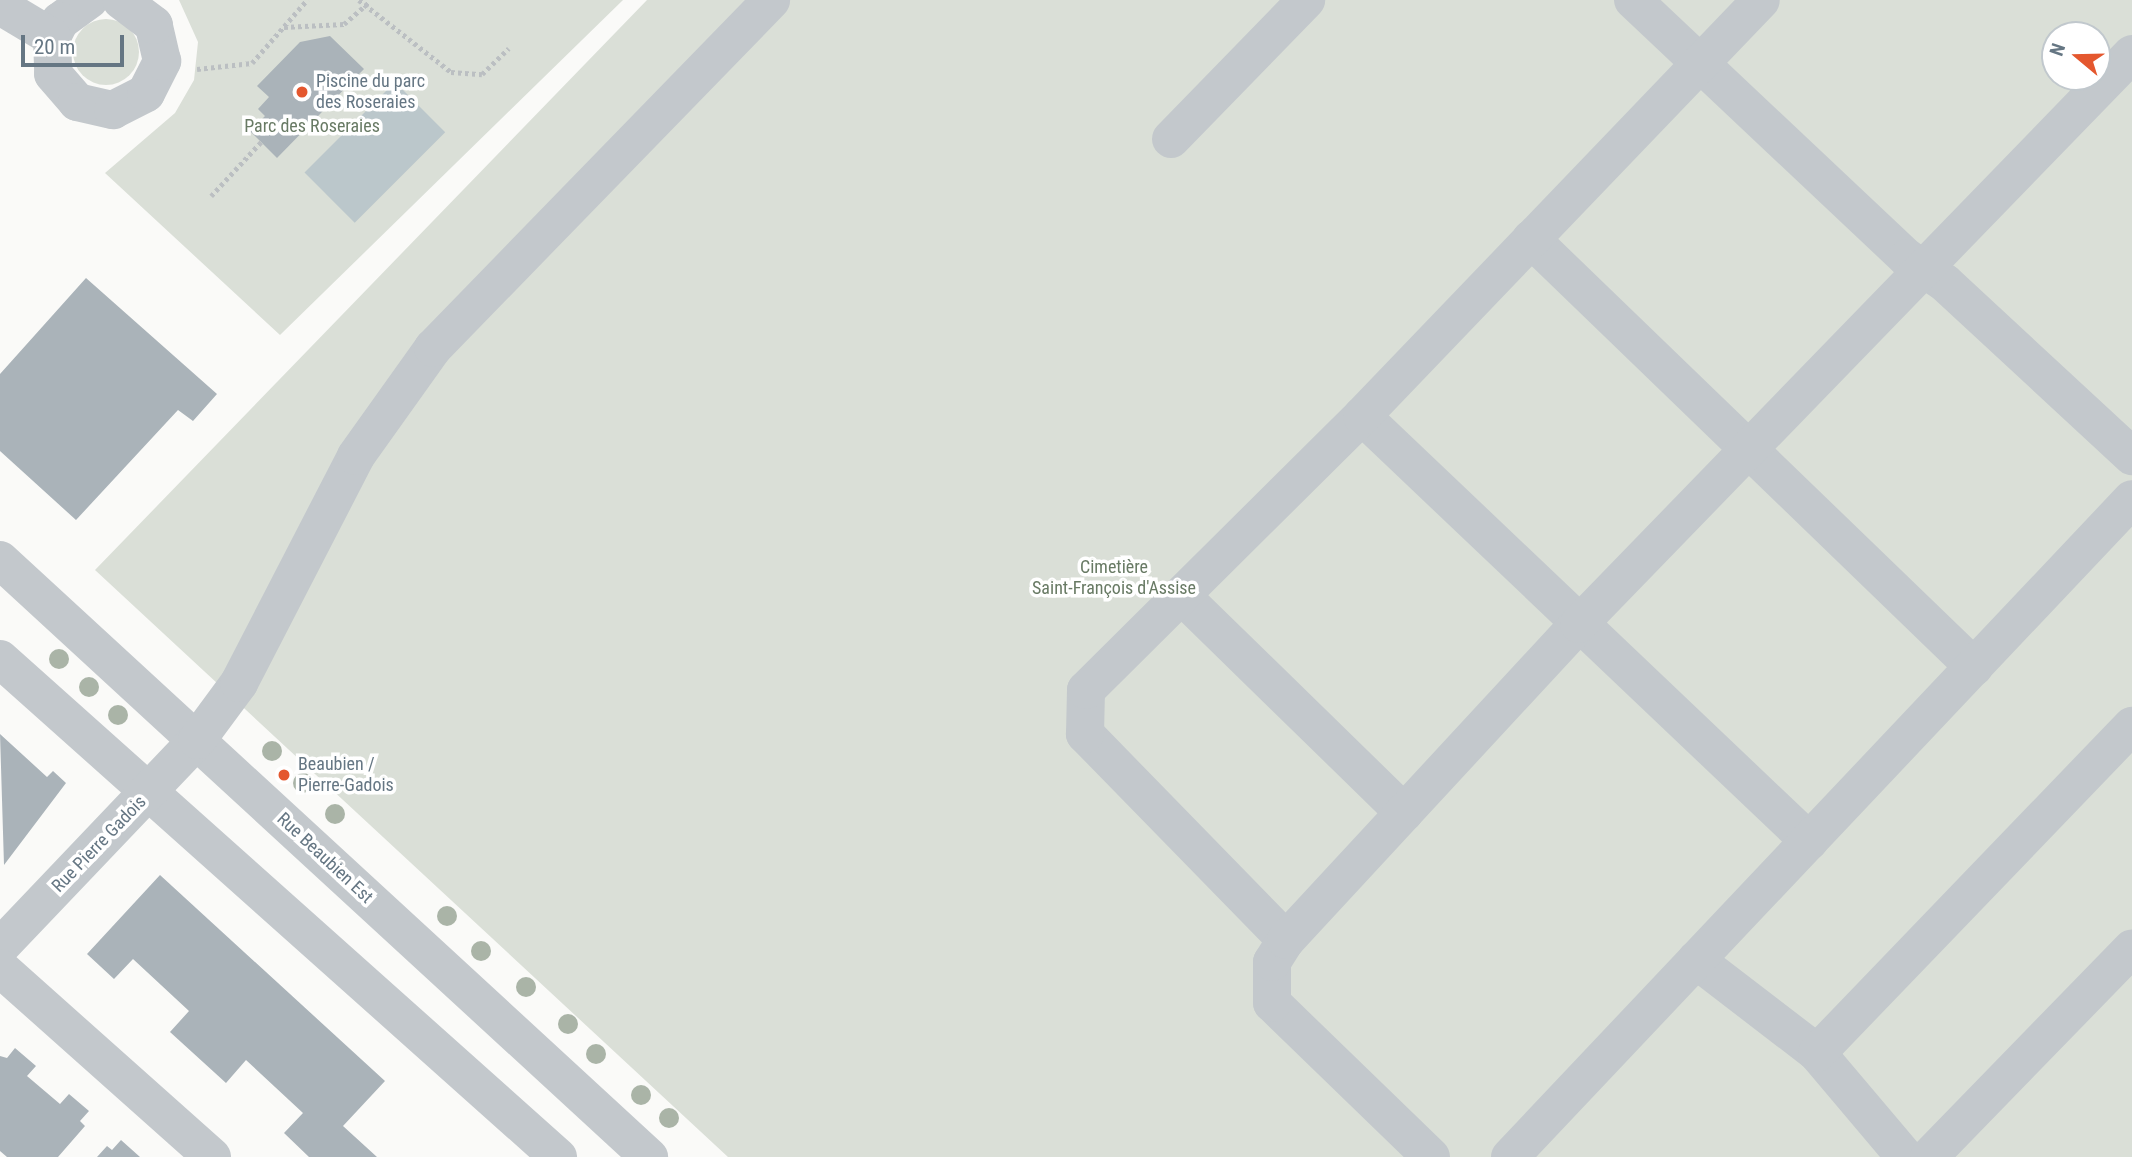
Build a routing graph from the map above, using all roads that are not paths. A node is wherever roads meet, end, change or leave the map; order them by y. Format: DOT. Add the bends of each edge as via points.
graph roads {
  1 [pos="89,0"];
  2 [pos="121,0"];
  3 [pos="771,0"];
  4 [pos="1306,0"];
  5 [pos="1633,0"];
  6 [pos="1760,0"];
  7 [pos="0,6"];
  8 [pos="52,37"];
  9 [pos="2132,54"];
  10 [pos="1700,62"];
  11 [pos="1171,139"];
  12 [pos="1531,239"];
  13 [pos="1925,270"];
  14 [pos="1362,416"];
  15 [pos="1747,449"];
  16 [pos="2132,456"];
  17 [pos="2132,499"];
  18 [pos="0,559"];
  19 [pos="1183,597"];
  20 [pos="1579,624"];
  21 [pos="0,659"];
  22 [pos="1974,667"];
  23 [pos="2132,726"];
  24 [pos="197,740"];
  25 [pos="152,790"];
  26 [pos="1404,813"];
  27 [pos="1809,841"];
  28 [pos="1286,940"];
  29 [pos="0,947"];
  30 [pos="2132,948"];
  31 [pos="1696,960"];
  32 [pos="0,968"];
  33 [pos="506,1027"];
  34 [pos="1817,1053"];
  35 [pos="464,1071"];
  36 [pos="212,1157"];
  37 [pos="558,1157"];
  38 [pos="649,1157"];
  39 [pos="1431,1157"];
  40 [pos="1510,1157"];
  41 [pos="1905,1157"];
  42 [pos="1929,1157"];
  1 -- 8 [label="street" via="60,20"];
  2 -- 8 [label="street" via="142,10 161,42 156,78 131,104 94,109 77,102 53,74"];
  3 -- 24 [label="street, Rue Pierre Gadois" via="433,348 389,403 239,682"];
  4 -- 11 [label="street"];
  5 -- 10 [label="street"];
  6 -- 10 [label="street"];
  7 -- 8 [label="street"];
  9 -- 13 [label="street"];
  10 -- 12 [label="street"];
  10 -- 13 [label="street"];
  12 -- 14 [label="street"];
  12 -- 15 [label="street"];
  13 -- 15 [label="street"];
  13 -- 16 [label="street"];
  14 -- 19 [label="street"];
  14 -- 20 [label="street"];
  15 -- 20 [label="street"];
  15 -- 22 [label="street"];
  17 -- 22 [label="street"];
  18 -- 24 [label="street, Rue Beaubien Est"];
  19 -- 26 [label="street"];
  19 -- 28 [label="street" via="1096,676 1086,690 1081,721 1096,747"];
  20 -- 26 [label="street"];
  20 -- 27 [label="street"];
  21 -- 25 [label="street"];
  22 -- 27 [label="street"];
  23 -- 34 [label="street"];
  24 -- 25 [label="street, Rue Pierre Gadois"];
  24 -- 33 [label="street, Rue Beaubien Est"];
  25 -- 29 [label="street, Rue Pierre Gadois"];
  25 -- 35 [label="street"];
  26 -- 28 [label="street"];
  27 -- 31 [label="street"];
  28 -- 39 [label="street" via="1272,962 1272,1003"];
  30 -- 42 [label="street"];
  31 -- 34 [label="street"];
  31 -- 40 [label="street"];
  32 -- 36 [label="street"];
  33 -- 35 [label="street"];
  33 -- 38 [label="street, Rue Beaubien Est"];
  34 -- 41 [label="street"];
  35 -- 37 [label="street"];
}
